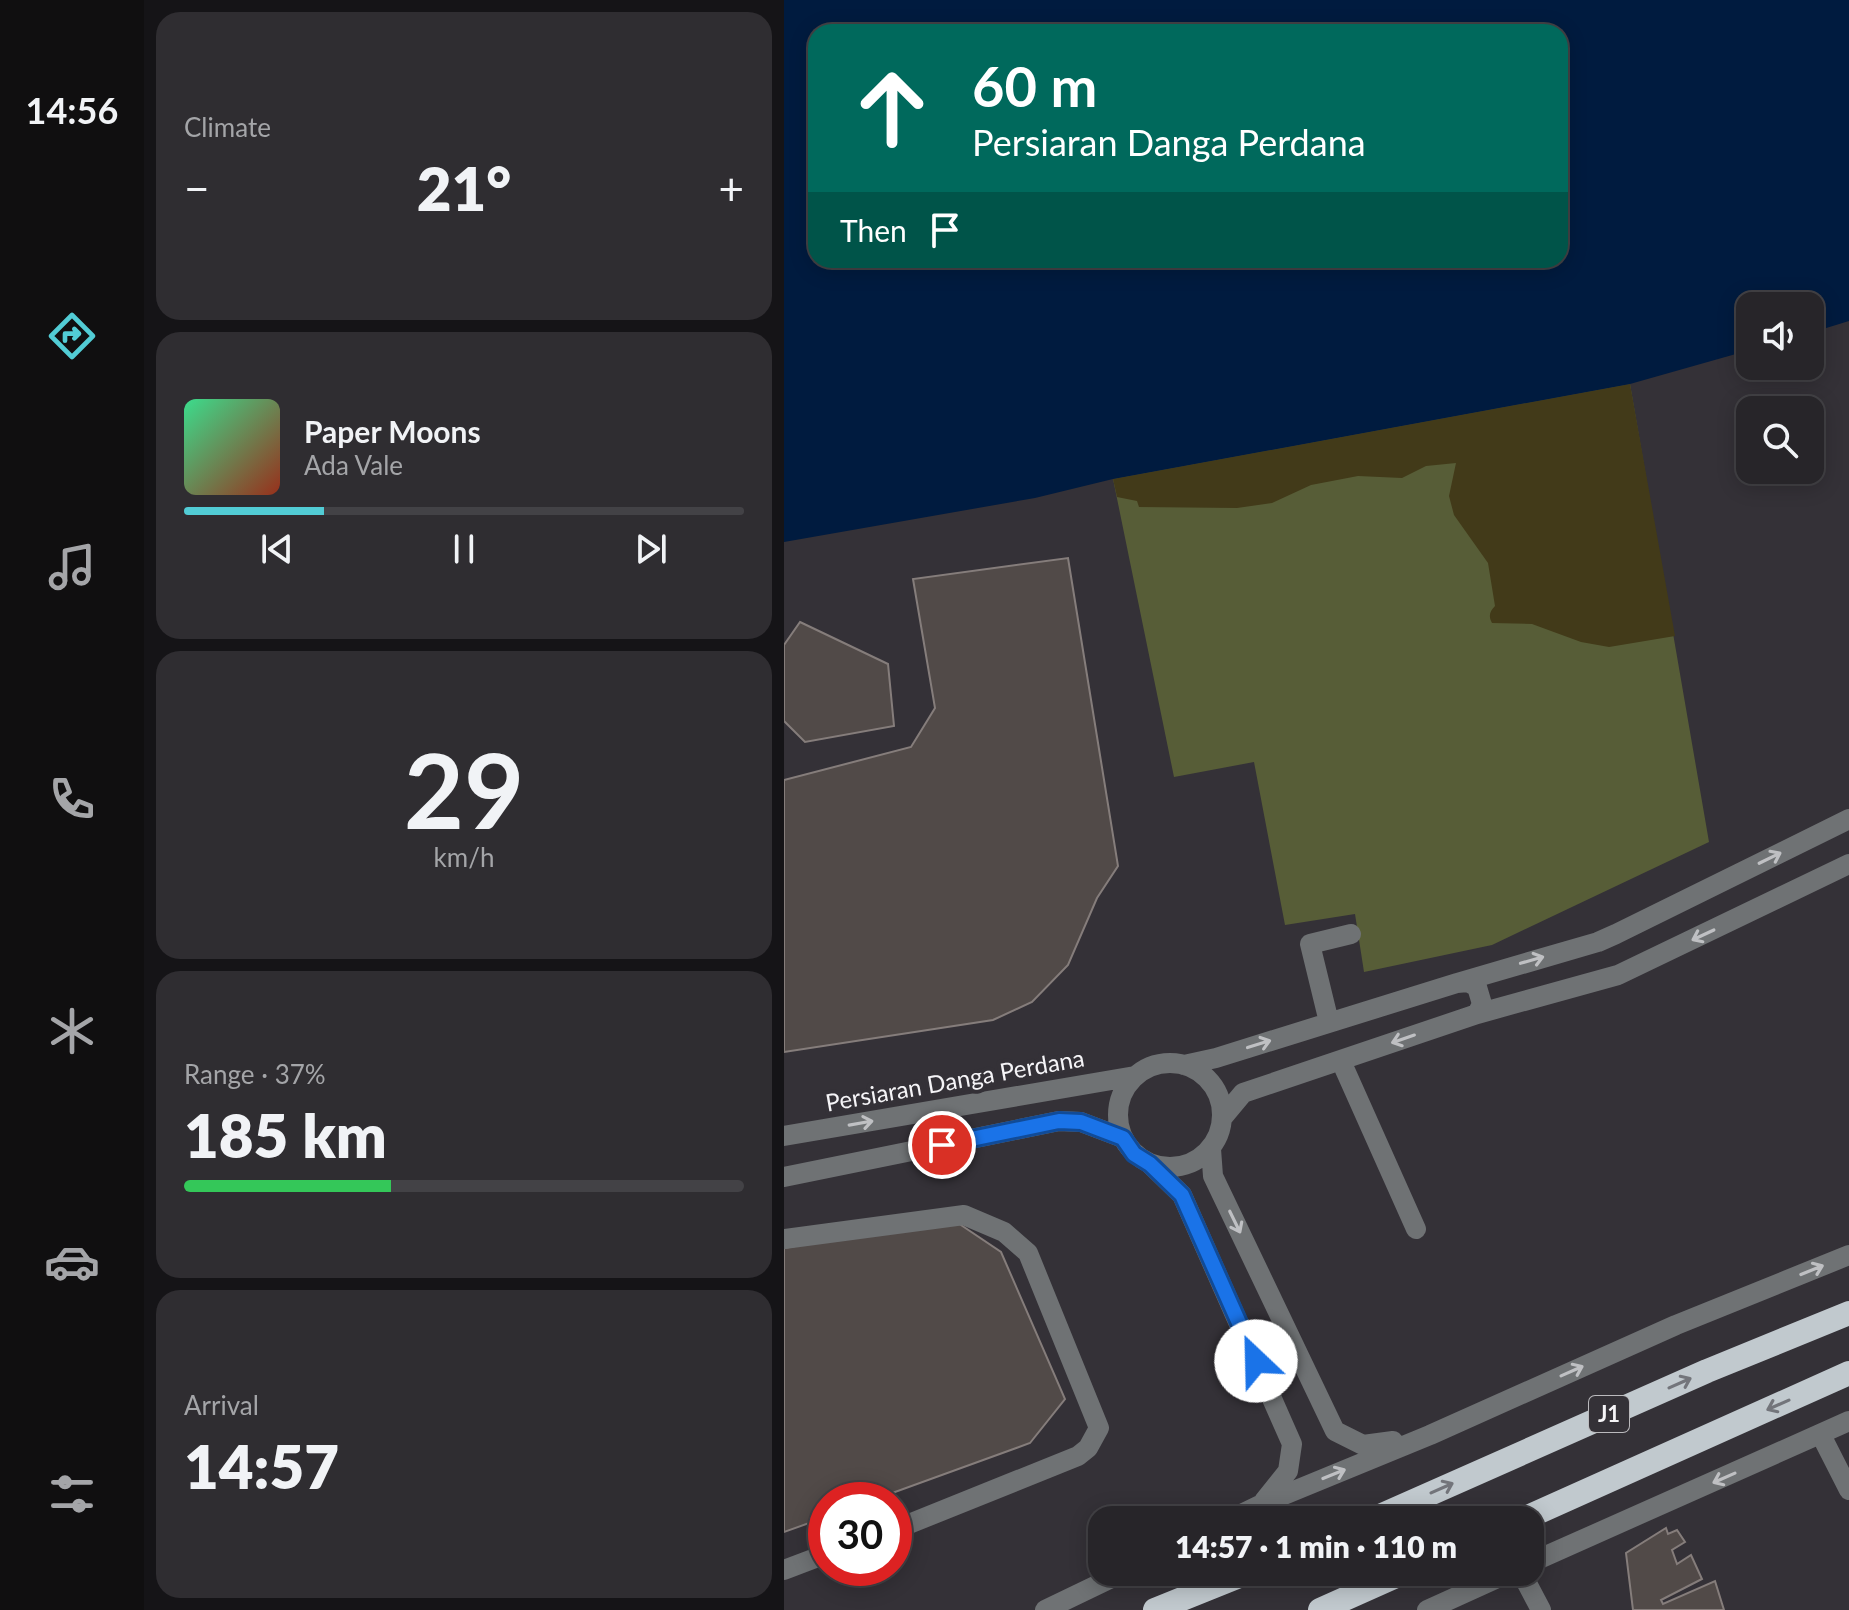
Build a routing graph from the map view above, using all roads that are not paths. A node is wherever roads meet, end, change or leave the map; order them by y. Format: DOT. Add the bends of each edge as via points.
graph roads {
  1 [pos="1849,819"];
  2 [pos="1849,864"];
  3 [pos="1351,934"];
  4 [pos="1457,983"];
  5 [pos="1477,1014"];
  6 [pos="1329,1022"];
  7 [pos="1341,1061"];
  8 [pos="1184,1065"];
  9 [pos="1135,1076"];
  10 [pos="1223,1117"];
  11 [pos="784,1136"];
  12 [pos="1123,1138"];
  13 [pos="1211,1149"];
  14 [pos="1150,1164"];
  15 [pos="784,1177"];
  16 [pos="1416,1229"];
  17 [pos="784,1239"];
  18 [pos="1849,1255"];
  19 [pos="1849,1313"];
  20 [pos="1849,1373"];
  21 [pos="1849,1421"];
  22 [pos="1430,1435"];
  23 [pos="1821,1435"];
  24 [pos="1849,1490"];
  25 [pos="1262,1504"];
  26 [pos="1258,1506"];
  27 [pos="1403,1506"];
  28 [pos="1544,1510"];
  29 [pos="912,1523"];
  30 [pos="1544,1557"];
  31 [pos="808,1561"];
  32 [pos="784,1570"];
  33 [pos="1095,1586"];
  34 [pos="1214,1586"];
  35 [pos="1374,1586"];
  36 [pos="1480,1586"];
  37 [pos="1528,1586"];
  38 [pos="1045,1610"];
  39 [pos="1155,1610"];
  40 [pos="1320,1610"];
  41 [pos="1427,1610"];
  42 [pos="1541,1610"];
  4 -- 1 [label="street, one-way" via="1598,942"];
  2 -- 5 [label="street, one-way" via="1618,975"];
  3 -- 6 [label="street" via="1310,944"];
  4 -- 5 [label="street" via="1477,987 1482,1004"];
  4 -- 6 [label="street"];
  5 -- 7 [label="street, one-way"];
  8 -- 6 [label="street, one-way"];
  7 -- 10 [label="street" via="1243,1093"];
  7 -- 16 [label="street"];
  8 -- 9 [label="street" via="1167,1063"];
  8 -- 10 [label="street" via="1212,1084"];
  11 -- 9 [label="street, Persiaran Danga Perdana, one-way"];
  9 -- 12 [label="street" via="1119,1105"];
  10 -- 13 [label="street"];
  12 -- 14 [label="street"];
  12 -- 15 [label="street" via="1081,1122 1059,1121"];
  13 -- 14 [label="street" via="1184,1166"];
  13 -- 22 [label="street, one-way" via="1213,1176 1335,1431 1363,1445"];
  14 -- 25 [label="street" via="1182,1195 1292,1444 1288,1471"];
  17 -- 29 [label="street" via="964,1215 1004,1232 1028,1253 1099,1428 1078,1456"];
  22 -- 18 [label="street, one-way"];
  27 -- 19 [label="highway, J1, one-way"];
  20 -- 28 [label="highway, one-way"];
  21 -- 23 [label="street"];
  25 -- 22 [label="street, one-way"];
  23 -- 24 [label="street"];
  23 -- 30 [label="street, one-way"];
  25 -- 26 [label="street"];
  31 -- 32 [label="street"];
  33 -- 38 [label="street"];
  34 -- 39 [label="highway"];
  35 -- 40 [label="highway"];
  36 -- 41 [label="street"];
  37 -- 42 [label="street"];
}
